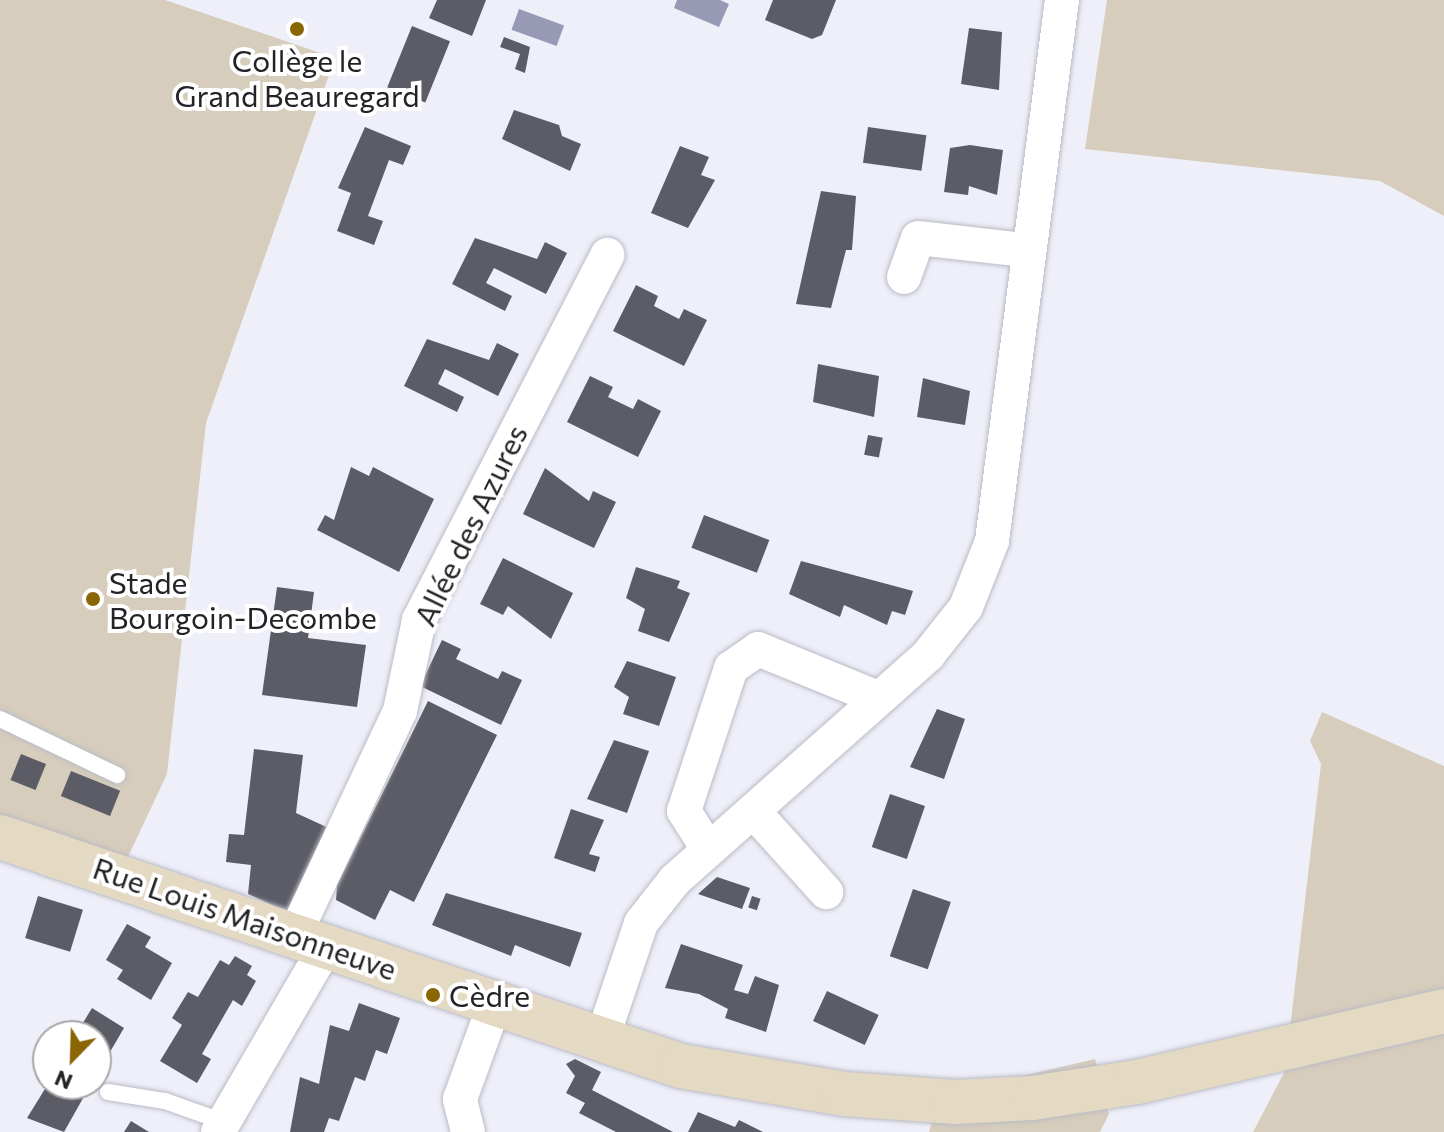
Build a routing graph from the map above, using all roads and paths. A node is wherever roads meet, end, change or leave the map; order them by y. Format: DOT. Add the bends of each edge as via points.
graph roads {
  1 [pos="1062,0"];
  2 [pos="1025,250"];
  3 [pos="607,255"];
  4 [pos="904,277"];
  5 [pos="878,698"];
  6 [pos="0,719"];
  7 [pos="117,775"];
  8 [pos="754,812"];
  9 [pos="0,837"];
  10 [pos="708,849"];
  11 [pos="826,892"];
  12 [pos="311,940"];
  13 [pos="495,1003"];
  14 [pos="1444,1011"];
  15 [pos="602,1039"];
  16 [pos="112,1093"];
  17 [pos="221,1127"];
  18 [pos="468,1132"];
  1 -- 2 [label="street"];
  2 -- 4 [label="street" via="918,238"];
  2 -- 5 [label="street" via="992,541 966,607 928,655"];
  3 -- 12 [label="street, Allée des Azures" via="419,620 400,711"];
  5 -- 8 [label="street"];
  5 -- 10 [label="street" via="758,649 731,668 684,811"];
  6 -- 7 [label="lane"];
  8 -- 10 [label="street"];
  8 -- 11 [label="street"];
  9 -- 12 [label="street, Rue Louis Maisonneuve"];
  10 -- 15 [label="street" via="641,923"];
  12 -- 13 [label="street, Rue Louis Maisonneuve"];
  12 -- 17 [label="street, Allée des Azures"];
  13 -- 15 [label="street, Rue Louis Maisonneuve"];
  13 -- 18 [label="street" via="460,1099"];
  14 -- 15 [label="street, Rue Louis Maisonneuve" via="1137,1082 956,1102 763,1082"];
  16 -- 17 [label="lane" via="165,1101"];
}
